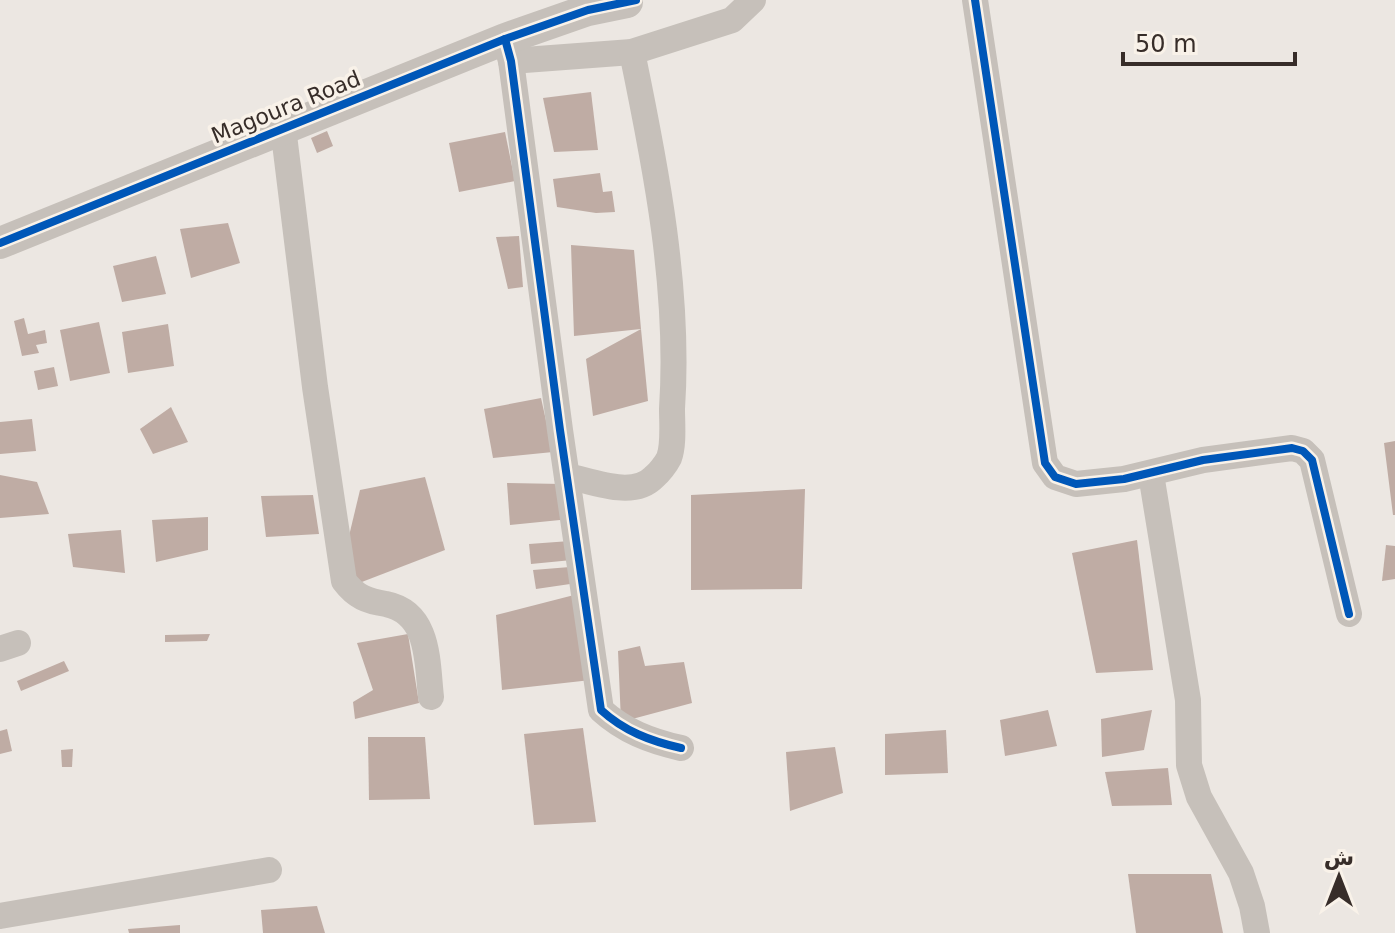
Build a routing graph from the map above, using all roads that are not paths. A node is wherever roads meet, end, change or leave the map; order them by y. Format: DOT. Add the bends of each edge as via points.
graph roads {
  1 [pos="753,0"];
  2 [pos="975,0"];
  3 [pos="631,1"];
  4 [pos="590,5"];
  5 [pos="508,50"];
  6 [pos="632,52"];
  7 [pos="283,127"];
  8 [pos="0,243"];
  9 [pos="1151,474"];
  10 [pos="567,476"];
  11 [pos="1349,614"];
  12 [pos="431,697"];
  13 [pos="681,748"];
  14 [pos="269,870"];
  15 [pos="0,916"];
  16 [pos="1257,933"];
  1 -- 6 [label="street" via="732,20"];
  2 -- 9 [label="street" via="1045,463 1055,477 1076,484"];
  3 -- 4 [label="street, Magoura Road"];
  4 -- 5 [label="street, Magoura Road"];
  5 -- 6 [label="street"];
  5 -- 7 [label="street, Magoura Road"];
  5 -- 10 [label="street"];
  6 -- 10 [label="street" via="663,225 674,339 669,457 653,479 638,488"];
  7 -- 8 [label="street, Magoura Road"];
  7 -- 12 [label="street" via="344,581 363,599 410,615 424,636"];
  9 -- 11 [label="street" via="1203,460 1303,451 1312,460"];
  9 -- 16 [label="street" via="1188,700 1189,765 1199,797 1241,873"];
  10 -- 13 [label="street" via="601,710 619,726"];
  14 -- 15 [label="street"];
}
